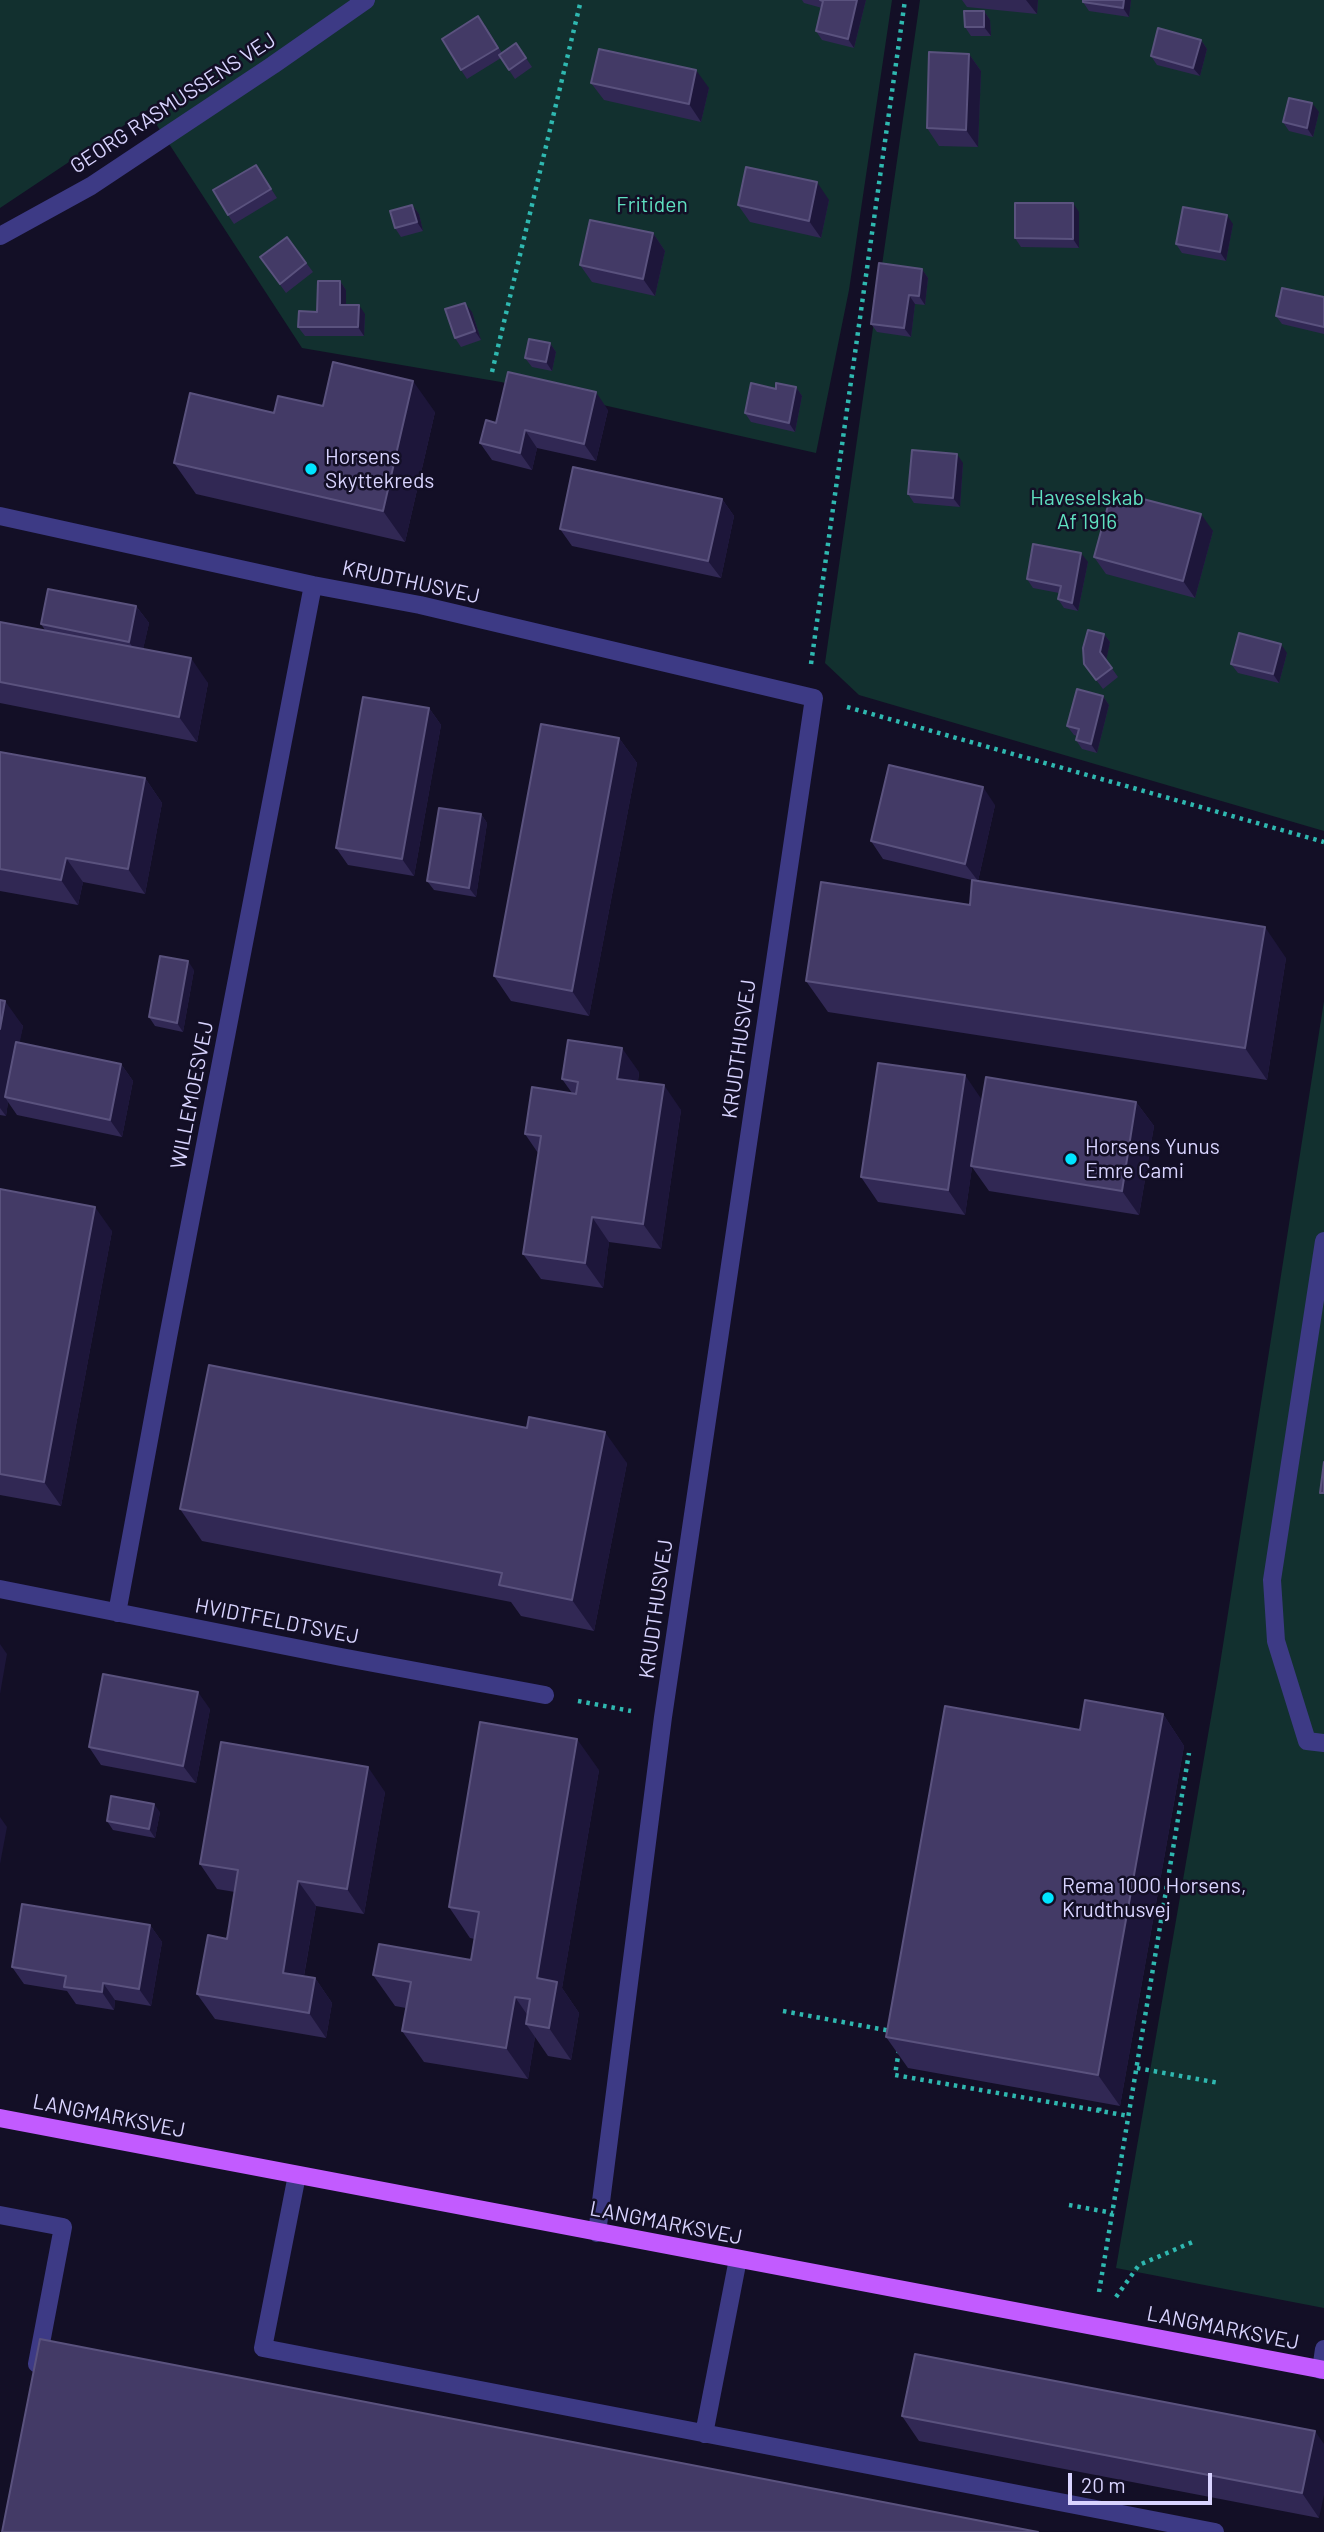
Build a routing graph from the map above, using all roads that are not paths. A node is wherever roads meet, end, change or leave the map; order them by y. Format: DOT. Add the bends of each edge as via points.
graph roads {
  1 [pos="366,0"];
  2 [pos="0,236"];
  3 [pos="0,516"];
  4 [pos="313,585"];
  5 [pos="1324,1241"];
  6 [pos="1317,1328"];
  7 [pos="0,1589"];
  8 [pos="117,1613"];
  9 [pos="545,1695"];
  10 [pos="1324,1743"];
  11 [pos="0,2118"];
  12 [pos="297,2175"];
  13 [pos="0,2215"];
  14 [pos="597,2233"];
  15 [pos="738,2259"];
  16 [pos="1324,2349"];
  17 [pos="1322,2370"];
  18 [pos="33,2386"];
  19 [pos="704,2434"];
  20 [pos="1215,2532"];
  1 -- 2 [label="street, GEORG RASMUSSENS VEJ" via="91,186"];
  3 -- 4 [label="street, KRUDTHUSVEJ"];
  4 -- 8 [label="street, WILLEMOESVEJ"];
  4 -- 14 [label="street, KRUDTHUSVEJ" via="420,605 814,698 663,1717"];
  5 -- 6 [label="street"];
  6 -- 10 [label="street" via="1272,1580 1276,1641 1299,1716 1307,1741"];
  7 -- 8 [label="street, HVIDTFELDTSVEJ"];
  8 -- 9 [label="street, HVIDTFELDTSVEJ"];
  11 -- 12 [label="main road, LANGMARKSVEJ"];
  12 -- 14 [label="main road, LANGMARKSVEJ"];
  12 -- 19 [label="street" via="263,2348"];
  13 -- 18 [label="street" via="63,2227"];
  14 -- 15 [label="main road, LANGMARKSVEJ"];
  15 -- 17 [label="main road, LANGMARKSVEJ"];
  15 -- 19 [label="street"];
  16 -- 17 [label="street"];
  19 -- 20 [label="street"];
}
